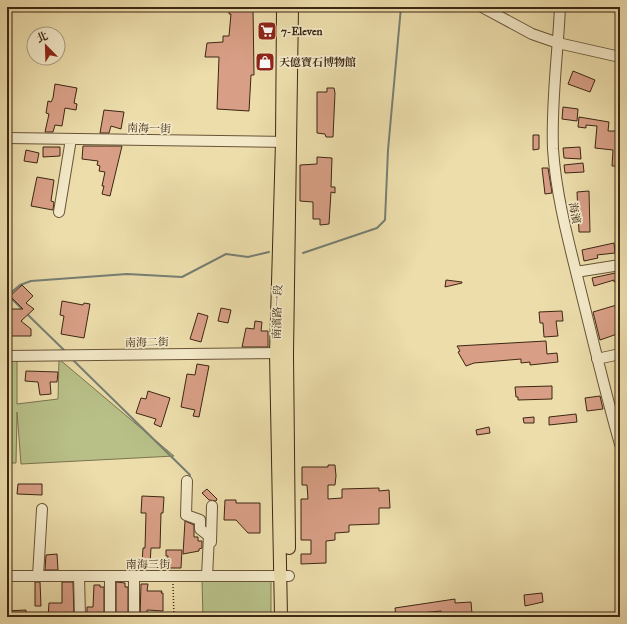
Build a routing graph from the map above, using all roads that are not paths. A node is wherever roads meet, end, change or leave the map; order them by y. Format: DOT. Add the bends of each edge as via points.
graph roads {
  1 [pos="282,7"];
  2 [pos="292,7"];
  3 [pos="482,7"];
  4 [pos="560,7"];
  5 [pos="558,44"];
  6 [pos="620,57"];
  7 [pos="7,138"];
  8 [pos="71,139"];
  9 [pos="287,142"];
  10 [pos="59,212"];
  11 [pos="620,265"];
  12 [pos="576,272"];
  13 [pos="282,353"];
  14 [pos="620,354"];
  15 [pos="7,356"];
  16 [pos="597,359"];
  17 [pos="620,444"];
  18 [pos="187,481"];
  19 [pos="212,506"];
  20 [pos="42,510"];
  21 [pos="7,576"];
  22 [pos="38,576"];
  23 [pos="79,576"];
  24 [pos="110,576"];
  25 [pos="134,576"];
  26 [pos="209,576"];
  27 [pos="286,576"];
  28 [pos="80,617"];
  29 [pos="110,617"];
  30 [pos="134,617"];
  31 [pos="281,617"];
  32 [pos="290,617"];
  1 -- 9 [label="main road, 南濱路一段"];
  2 -- 9 [label="main road, 南濱路一段"];
  3 -- 5 [label="street" via="532,34"];
  4 -- 5 [label="street, 海濱"];
  5 -- 6 [label="street"];
  5 -- 12 [label="street, 海濱" via="553,149 565,227"];
  7 -- 8 [label="street, 南海一街"];
  8 -- 9 [label="street, 南海一街"];
  8 -- 10 [label="street"];
  9 -- 13 [label="main road, 南濱路一段"];
  11 -- 12 [label="street"];
  12 -- 16 [label="street, 海濱"];
  13 -- 15 [label="street, 南海二街"];
  13 -- 27 [label="main road, 南濱路一段"];
  14 -- 16 [label="street"];
  16 -- 17 [label="street, 海濱"];
  18 -- 26 [label="street" via="186,515 200,520 200,528 209,536"];
  19 -- 26 [label="street"];
  20 -- 22 [label="street"];
  21 -- 22 [label="street, 南海三街"];
  22 -- 23 [label="street, 南海三街"];
  23 -- 24 [label="street, 南海三街"];
  23 -- 28 [label="street"];
  24 -- 25 [label="street, 南海三街"];
  24 -- 29 [label="street"];
  25 -- 26 [label="street, 南海三街"];
  25 -- 30 [label="street"];
  26 -- 27 [label="street, 南海三街"];
  27 -- 31 [label="main road, 南濱路一段"];
  27 -- 32 [label="main road, 南濱路一段"];
}
